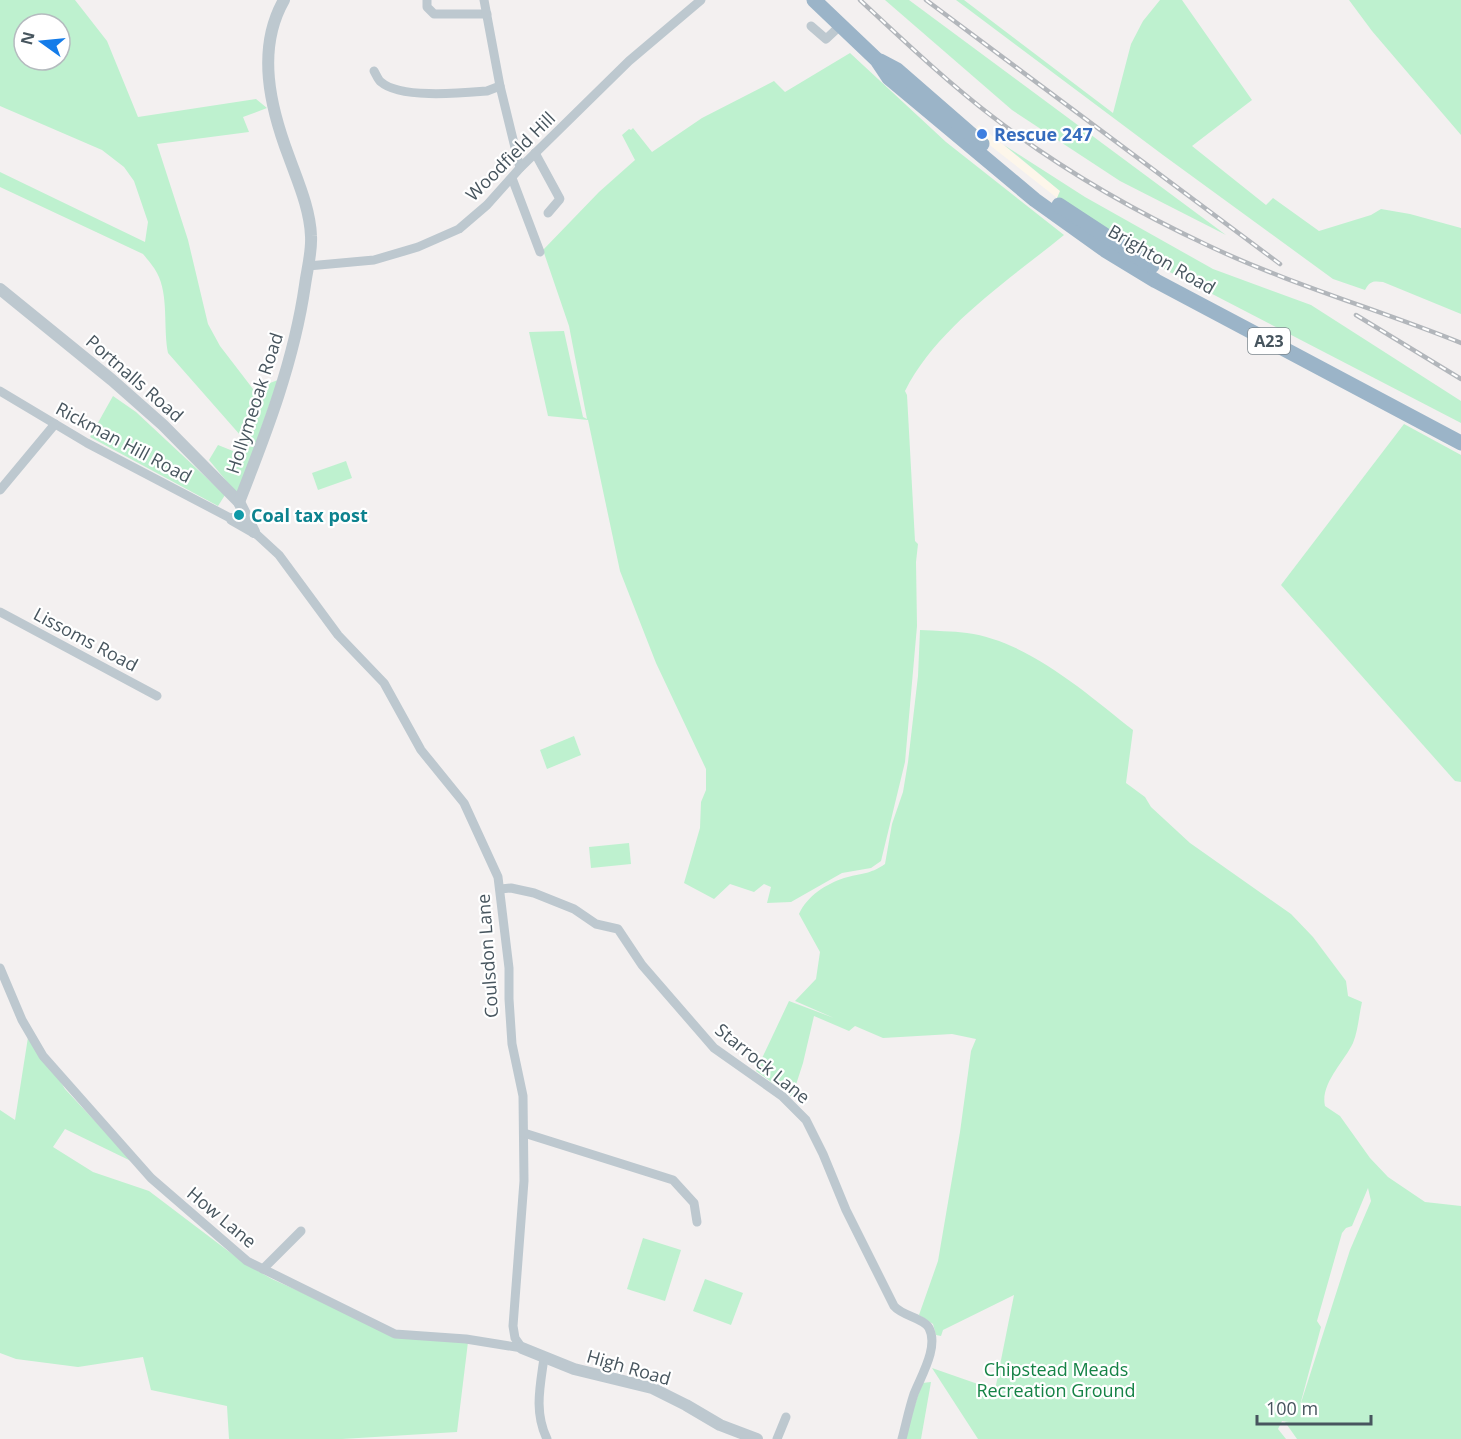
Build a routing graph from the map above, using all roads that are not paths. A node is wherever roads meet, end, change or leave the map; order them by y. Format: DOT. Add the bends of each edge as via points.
graph roads {
  1 [pos="284,0"];
  2 [pos="484,0"];
  3 [pos="701,0"];
  4 [pos="814,0"];
  5 [pos="425,5"];
  6 [pos="487,14"];
  7 [pos="841,25"];
  8 [pos="811,26"];
  9 [pos="877,60"];
  10 [pos="374,71"];
  11 [pos="500,86"];
  12 [pos="535,153"];
  13 [pos="520,168"];
  14 [pos="512,178"];
  15 [pos="548,213"];
  16 [pos="540,252"];
  17 [pos="308,266"];
  18 [pos="0,289"];
  19 [pos="0,391"];
  20 [pos="55,424"];
  21 [pos="1461,431"];
  22 [pos="1461,443"];
  23 [pos="0,490"];
  24 [pos="239,502"];
  25 [pos="232,519"];
  26 [pos="254,532"];
  27 [pos="0,612"];
  28 [pos="157,696"];
  29 [pos="501,889"];
  30 [pos="0,968"];
  31 [pos="524,1133"];
  32 [pos="697,1222"];
  33 [pos="301,1231"];
  34 [pos="263,1269"];
  35 [pos="522,1348"];
  36 [pos="544,1358"];
  37 [pos="786,1417"];
  38 [pos="547,1439"];
  39 [pos="757,1439"];
  40 [pos="777,1439"];
  41 [pos="902,1439"];
  1 -- 17 [label="street, Hollymeoak Road" via="270,33 267,66 273,109 303,194 311,236"];
  2 -- 6 [label="street"];
  3 -- 12 [label="street, Woodfield Hill" via="629,61"];
  4 -- 7 [label="highway, Brighton Road / A23"];
  5 -- 6 [label="street" via="434,14"];
  6 -- 11 [label="street"];
  7 -- 8 [label="street" via="826,39"];
  7 -- 9 [label="highway, Brighton Road / A23"];
  9 -- 21 [label="highway, Brighton Road / A23" via="897,70 1040,192 1161,272"];
  9 -- 22 [label="highway, Brighton Road / A23" via="889,78 942,124 1035,200 1105,250"];
  10 -- 11 [label="street" via="380,82 408,93 488,92"];
  11 -- 13 [label="street"];
  12 -- 13 [label="street, Woodfield Hill"];
  12 -- 15 [label="street" via="560,199"];
  13 -- 14 [label="street, Woodfield Hill"];
  14 -- 16 [label="street"];
  14 -- 17 [label="street, Woodfield Hill" via="459,229 418,247 374,260"];
  17 -- 24 [label="street, Hollymeoak Road" via="294,345 273,415"];
  18 -- 24 [label="street, Portnalls Road" via="163,424"];
  19 -- 20 [label="street, Rickman Hill Road"];
  20 -- 23 [label="street"];
  20 -- 25 [label="street, Rickman Hill Road"];
  24 -- 26 [label="street, Coulsdon Lane"];
  25 -- 26 [label="street, Coulsdon Lane"];
  26 -- 29 [label="street, Coulsdon Lane" via="279,555 334,630 384,683 421,750 471,813"];
  27 -- 28 [label="street, Lissoms Road"];
  29 -- 31 [label="street, Coulsdon Lane" via="512,1044 522,1087"];
  29 -- 41 [label="street, Starrock Lane" via="534,893 574,909 596,924 618,929 642,965 714,1048 782,1096 806,1120 894,1306 925,1323 930,1330 931,1350"];
  30 -- 34 [label="street, How Lane" via="22,1020 43,1056 113,1137 151,1178 247,1261"];
  31 -- 32 [label="street" via="673,1180 694,1203"];
  31 -- 35 [label="street, Coulsdon Lane" via="513,1326"];
  33 -- 34 [label="street"];
  34 -- 35 [label="street, How Lane" via="395,1334"];
  35 -- 36 [label="street, High Road"];
  36 -- 38 [label="street" via="538,1409"];
  36 -- 39 [label="street, High Road" via="652,1388 720,1425"];
  37 -- 40 [label="street"];
}
